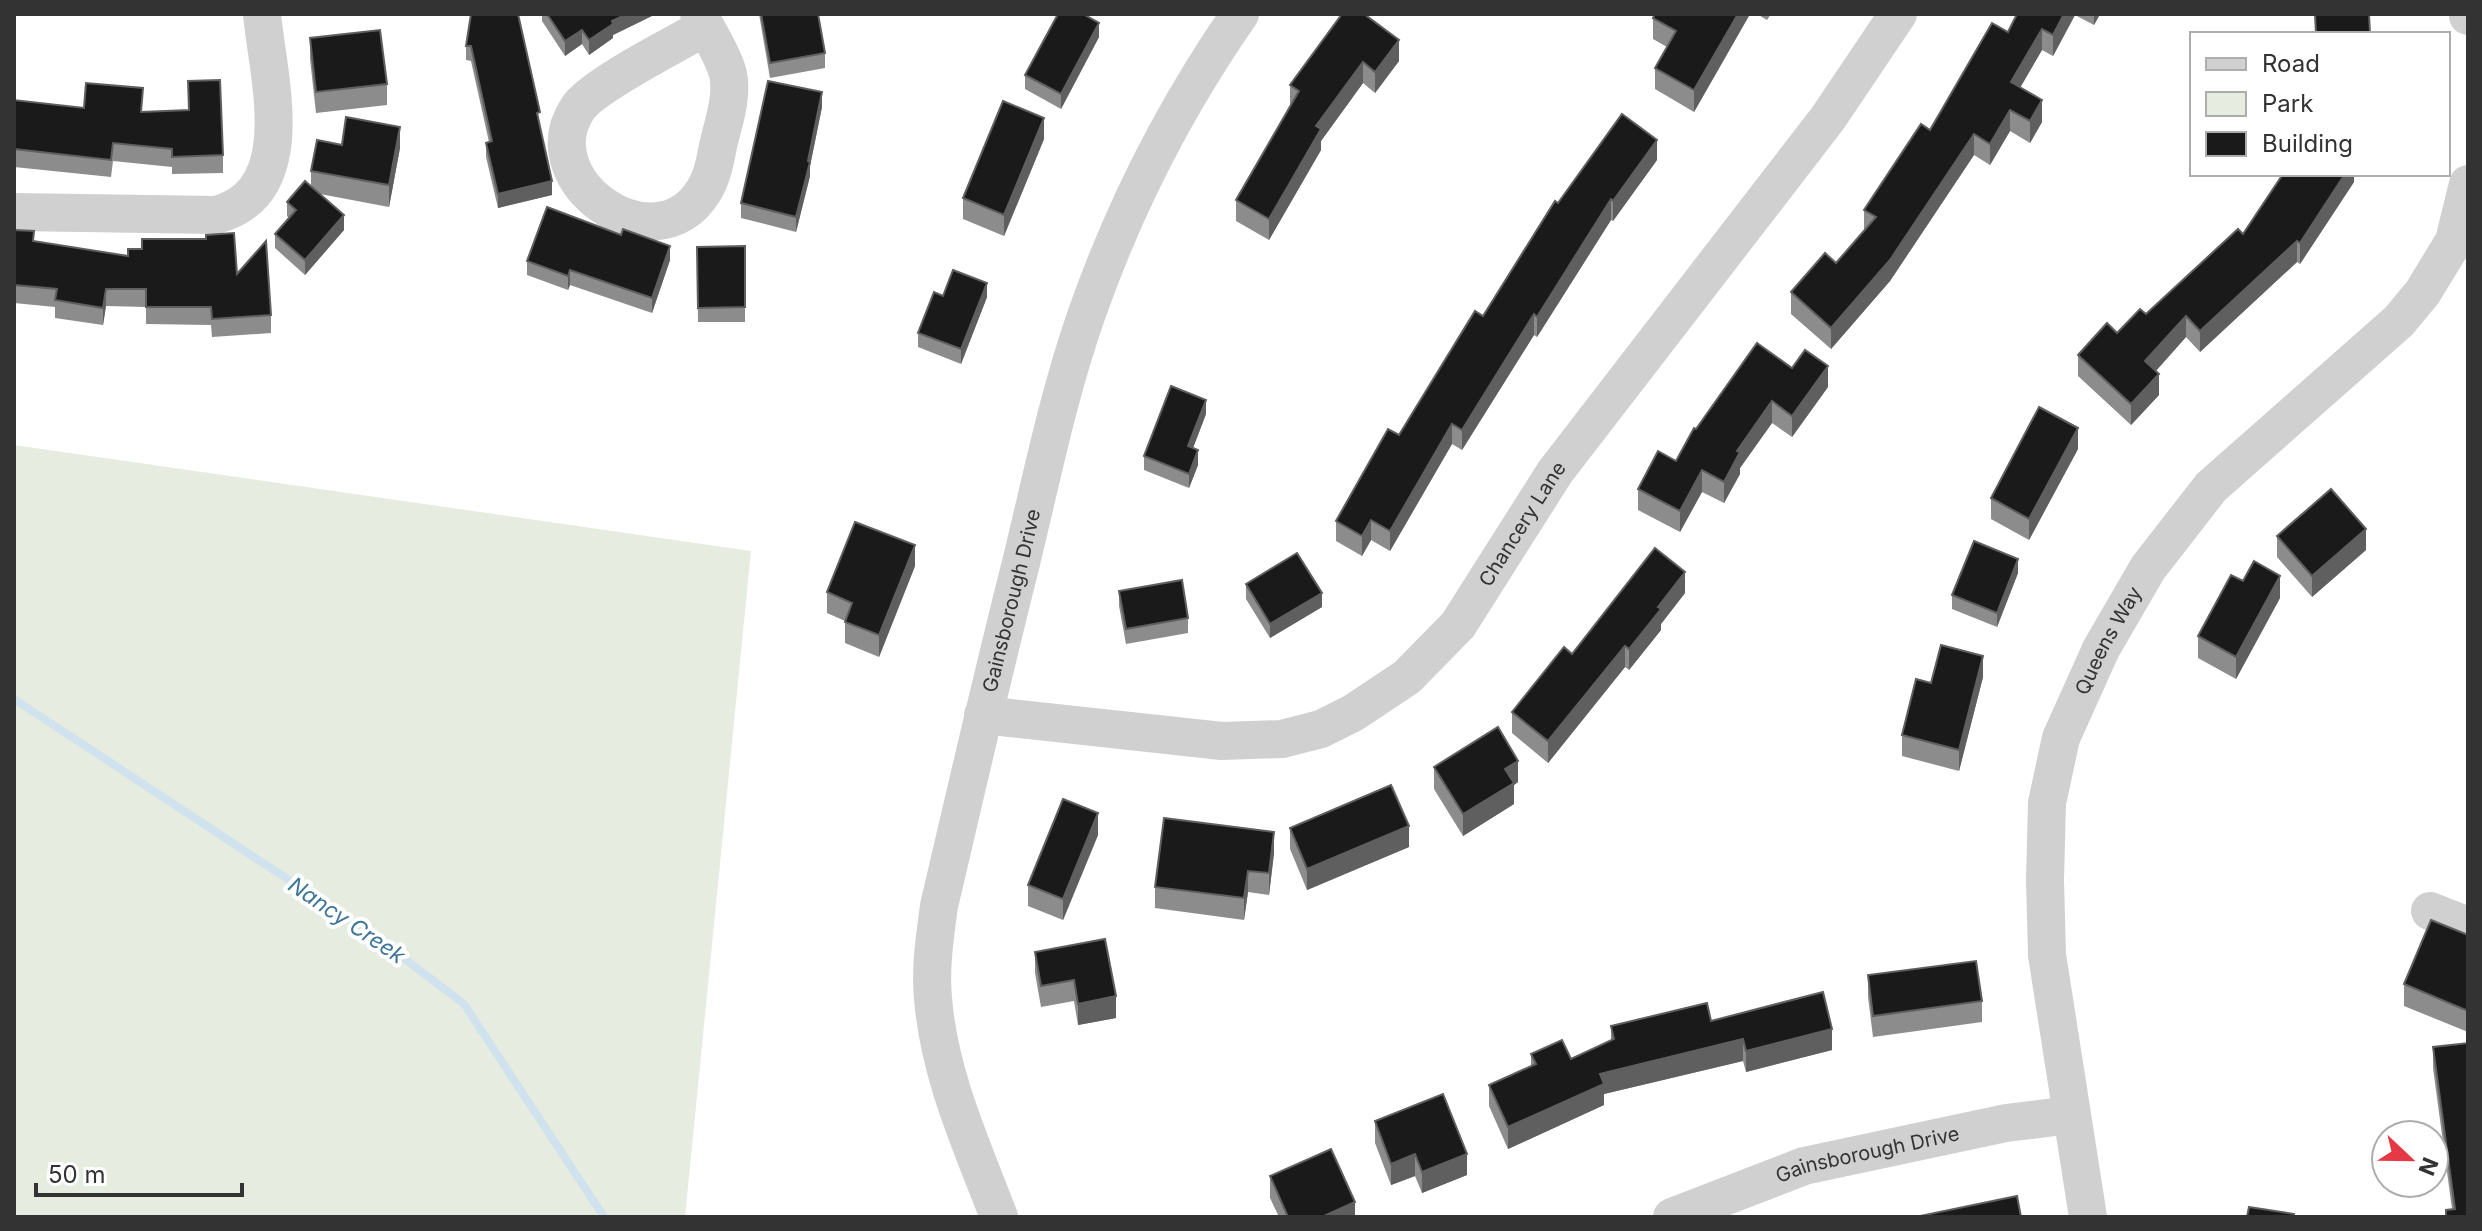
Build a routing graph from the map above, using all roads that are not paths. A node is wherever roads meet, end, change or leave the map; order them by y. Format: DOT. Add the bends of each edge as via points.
graph roads {
  1 [pos="262,14"];
  2 [pos="1240,14"];
  3 [pos="1898,14"];
  4 [pos="702,20"];
  5 [pos="2468,184"];
  6 [pos="14,212"];
  7 [pos="983,715"];
  8 [pos="2430,911"];
  9 [pos="2468,926"];
  10 [pos="2071,1115"];
  11 [pos="999,1217"];
  12 [pos="1672,1217"];
  13 [pos="2088,1217"];
  1 -- 6 [label="street" via="273,146 251,198 216,215"];
  2 -- 7 [label="street, Gainsborough Drive" via="1143,182 1085,319"];
  3 -- 7 [label="street, Chancery Lane" via="1828,118 1555,472 1458,625 1407,677 1321,729 1282,739 1222,741"];
  4 -- 4 [label="street" via="728,73 730,91 712,173 702,193 672,218 652,222 616,213 584,191 572,166 568,143 578,107"];
  5 -- 10 [label="street, Queens Way" via="2454,241 2423,292 2211,487 2148,568 2101,649 2061,738 2047,803 2045,880 2047,955"];
  7 -- 11 [label="street, Gainsborough Drive" via="939,906 933,998 946,1075"];
  8 -- 9 [label="street"];
  10 -- 12 [label="street, Gainsborough Drive" via="2006,1123 1804,1166"];
  10 -- 13 [label="street, Queens Way"];
}
